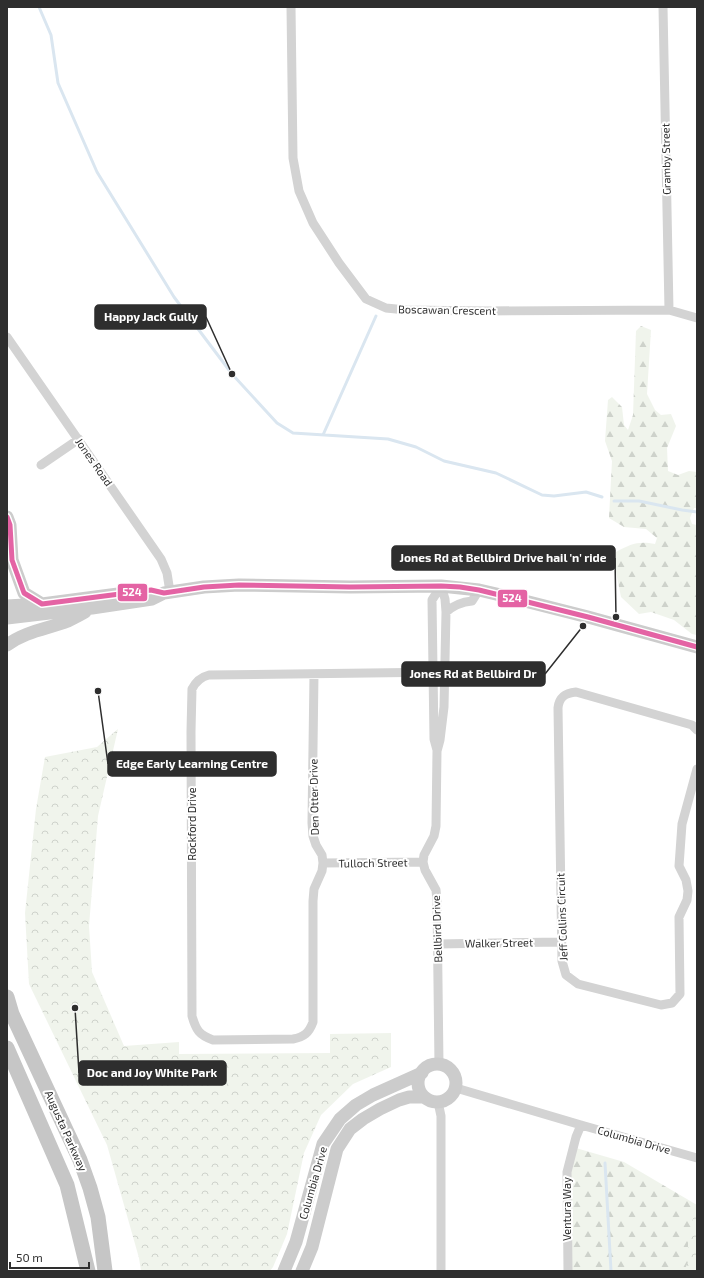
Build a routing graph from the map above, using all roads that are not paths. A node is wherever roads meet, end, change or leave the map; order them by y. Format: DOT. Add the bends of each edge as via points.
graph roads {
  1 [pos="291,7"];
  2 [pos="663,7"];
  3 [pos="669,310"];
  4 [pos="697,318"];
  5 [pos="7,337"];
  6 [pos="79,439"];
  7 [pos="41,465"];
  8 [pos="7,516"];
  9 [pos="440,586"];
  10 [pos="479,590"];
  11 [pos="167,592"];
  12 [pos="42,604"];
  13 [pos="7,606"];
  14 [pos="92,608"];
  15 [pos="446,612"];
  16 [pos="7,618"];
  17 [pos="7,645"];
  18 [pos="697,647"];
  19 [pos="432,672"];
  20 [pos="445,672"];
  21 [pos="314,674"];
  22 [pos="697,730"];
  23 [pos="437,751"];
  24 [pos="697,769"];
  25 [pos="423,862"];
  26 [pos="323,863"];
  27 [pos="693,892"];
  28 [pos="561,942"];
  29 [pos="438,944"];
  30 [pos="7,997"];
  31 [pos="7,1048"];
  32 [pos="439,1065"];
  33 [pos="422,1073"];
  34 [pos="456,1088"];
  35 [pos="424,1097"];
  36 [pos="438,1102"];
  37 [pos="581,1125"];
  38 [pos="697,1158"];
  39 [pos="88,1271"];
  40 [pos="105,1271"];
  41 [pos="284,1271"];
  42 [pos="302,1271"];
  43 [pos="441,1271"];
  44 [pos="568,1271"];
  1 -- 3 [label="street, Boscawan Crescent" via="293,158 298,191 312,223 366,299 386,308 406,310"];
  2 -- 3 [label="street, Gramby Street"];
  3 -- 4 [label="street, Boscawan Crescent"];
  5 -- 6 [label="street, Jones Road"];
  6 -- 7 [label="street"];
  6 -- 11 [label="street, Jones Road" via="161,559 167,573"];
  8 -- 12 [label="street" via="12,560 24,593"];
  9 -- 10 [label="street"];
  9 -- 11 [label="street" via="239,585"];
  9 -- 15 [label="street"];
  9 -- 19 [label="street" via="432,600"];
  10 -- 15 [label="street" via="472,601 461,602"];
  10 -- 18 [label="street"];
  11 -- 12 [label="street" via="151,590"];
  11 -- 14 [label="street" via="152,599"];
  12 -- 13 [label="street"];
  14 -- 16 [label="street"];
  14 -- 17 [label="street" via="68,621 32,631"];
  15 -- 20 [label="street"];
  19 -- 20 [label="street, Rockford Drive"];
  19 -- 21 [label="street, Rockford Drive"];
  19 -- 23 [label="street" via="434,739"];
  20 -- 23 [label="street" via="444,707"];
  21 -- 26 [label="street, Den Otter Drive" via="312,823 313,836"];
  21 -- 26 [label="street, Rockford Drive" via="209,675 203,676 192,689 192,1016 198,1032 205,1038 293,1039 300,1038 311,1029 314,1022 312,901"];
  22 -- 28 [label="street, Jeff Collins Circuit" via="692,725 576,692 562,696 558,708"];
  23 -- 25 [label="street" via="436,826"];
  24 -- 27 [label="street, Jeff Collins Circuit" via="682,824 679,866"];
  25 -- 26 [label="street, Tulloch Street"];
  25 -- 29 [label="street, Bellbird Drive" via="436,890"];
  27 -- 28 [label="street, Jeff Collins Circuit" via="679,917 680,994 672,1003 655,1004 578,984 566,975"];
  28 -- 29 [label="street, Walker Street"];
  29 -- 32 [label="street, Bellbird Drive"];
  30 -- 40 [label="main road, Augusta Parkway" via="12,1014 80,1160 98,1217"];
  31 -- 39 [label="main road, Augusta Parkway" via="67,1185"];
  32 -- 33 [label="street" via="429,1066"];
  32 -- 34 [label="street" via="451,1070"];
  33 -- 35 [label="street" via="419,1088"];
  33 -- 41 [label="street, Columbia Drive" via="356,1104 340,1118 323,1144 296,1242"];
  34 -- 36 [label="street" via="449,1098"];
  34 -- 37 [label="street, Columbia Drive"];
  35 -- 36 [label="street"];
  35 -- 42 [label="street, Columbia Drive" via="399,1100 374,1112 350,1129 337,1149 312,1247"];
  36 -- 43 [label="street" via="441,1116"];
  37 -- 38 [label="street, Columbia Drive"];
  37 -- 44 [label="street, Ventura Way" via="567,1172"];
}
